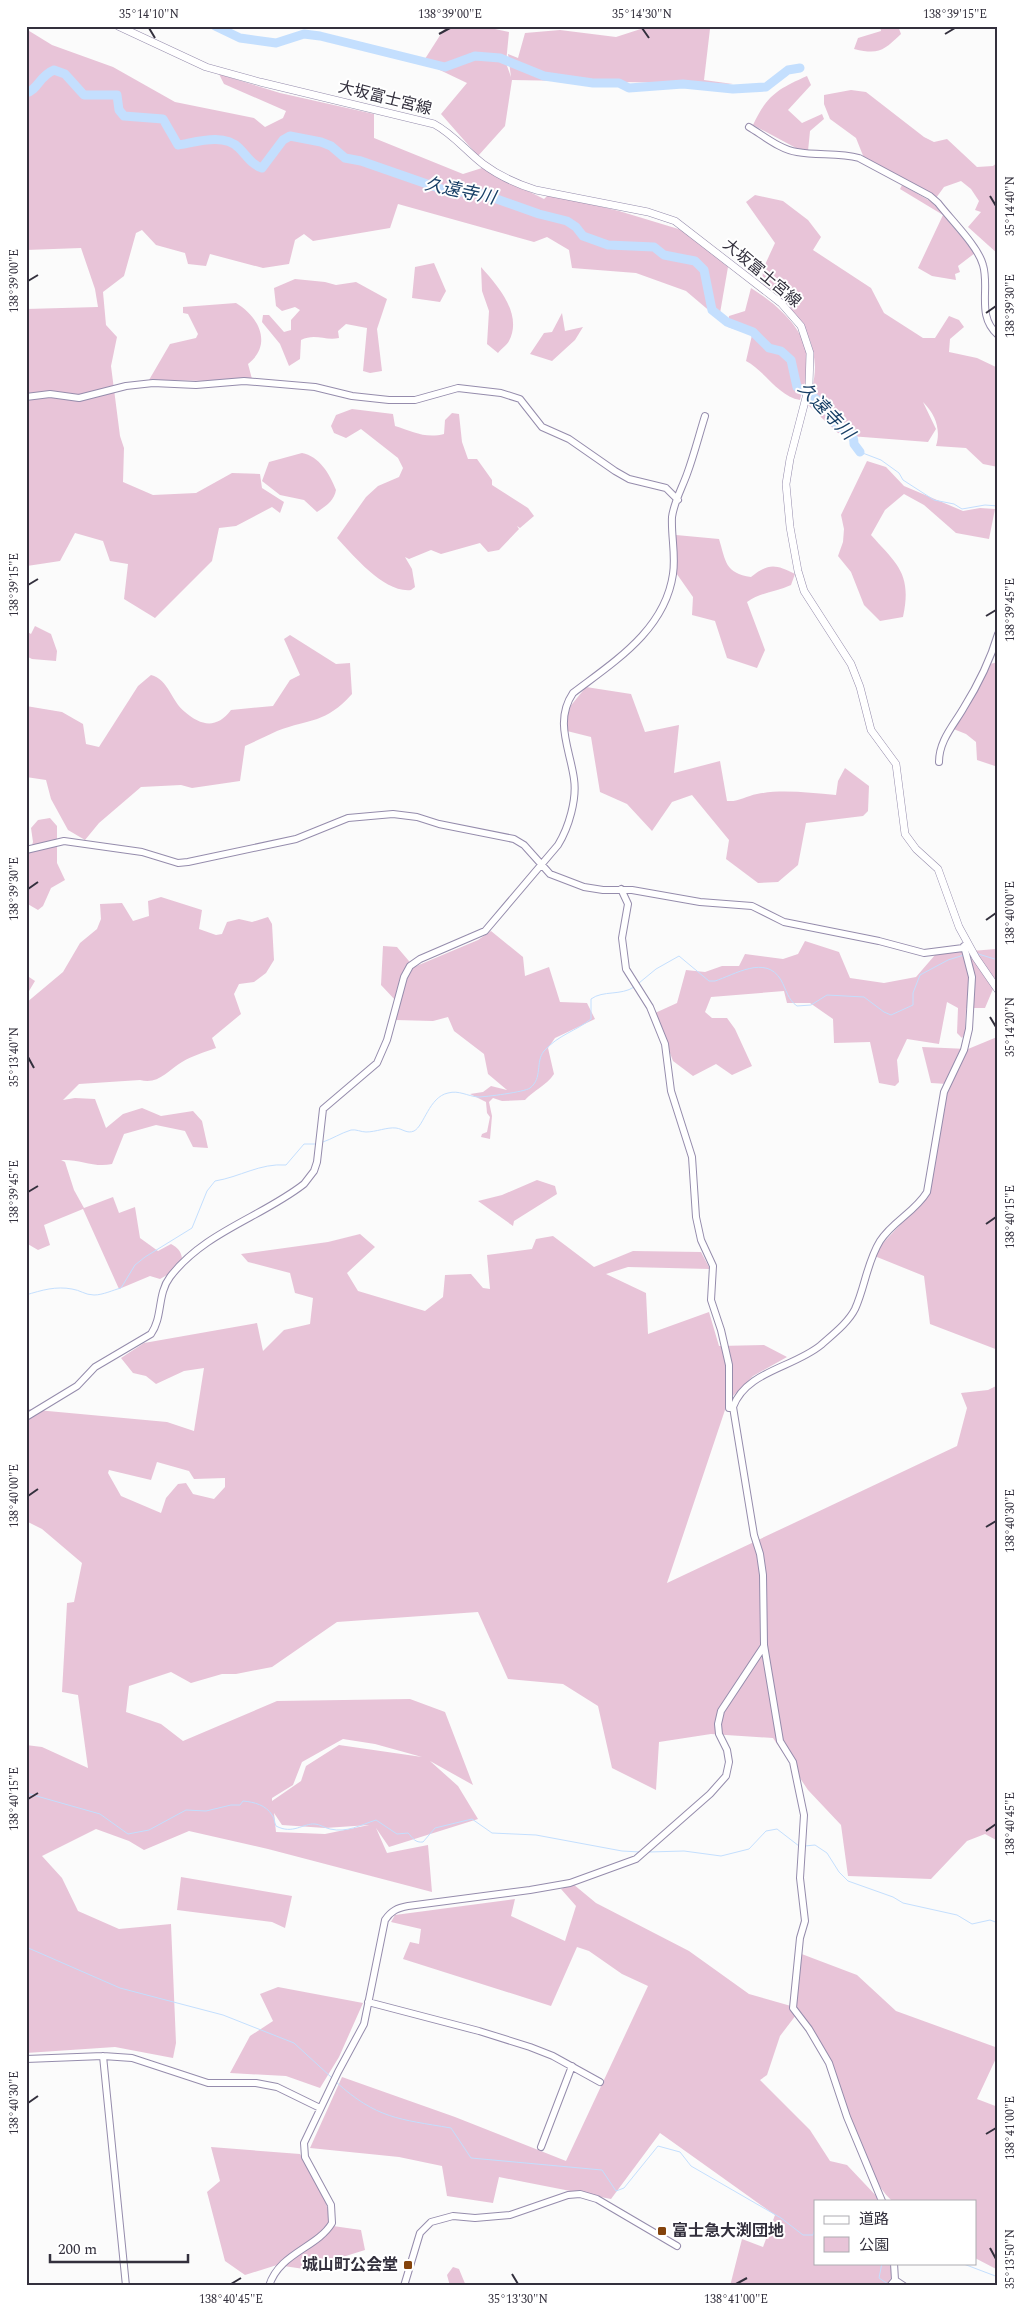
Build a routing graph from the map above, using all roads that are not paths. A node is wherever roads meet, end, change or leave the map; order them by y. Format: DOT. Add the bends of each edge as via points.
graph roads {
  1 [pos="118,26"];
  2 [pos="749,127"];
  3 [pos="998,335"];
  4 [pos="26,397"];
  5 [pos="705,416"];
  6 [pos="678,500"];
  7 [pos="998,634"];
  8 [pos="938,762"];
  9 [pos="26,850"];
  10 [pos="540,864"];
  11 [pos="621,889"];
  12 [pos="966,949"];
  13 [pos="998,990"];
  14 [pos="733,1407"];
  15 [pos="26,1417"];
  16 [pos="764,1645"];
  17 [pos="368,2002"];
  18 [pos="103,2056"];
  19 [pos="26,2059"];
  20 [pos="572,2066"];
  21 [pos="600,2082"];
  22 [pos="320,2108"];
  23 [pos="541,2147"];
  24 [pos="882,2200"];
  25 [pos="677,2246"];
  26 [pos="894,2264"];
  27 [pos="895,2280"];
  28 [pos="126,2286"];
  29 [pos="269,2286"];
  30 [pos="404,2286"];
  31 [pos="890,2286"];
  32 [pos="904,2286"];
  1 -- 12 [label="main road, 大坂富士宮線" via="206,67 434,124 483,164 516,184 648,212 675,221 760,285 793,316 801,326 810,353 809,386 786,484 798,571 808,599 851,664 872,730 896,764 905,834 938,869"];
  2 -- 3 [label="street" via="797,152 859,158 930,196 980,257 984,274 984,308"];
  4 -- 6 [label="street" via="50,394 79,398 153,383 196,385 244,381 315,387 389,400 416,400 458,388 501,393 520,399 542,427 569,439 629,479 666,488"];
  5 -- 6 [label="street"];
  6 -- 10 [label="street" via="672,518 673,574 664,604 635,644 569,699 564,728 574,778 574,798 563,837"];
  7 -- 8 [label="street" via="987,665 944,740"];
  9 -- 10 [label="street" via="64,841 188,862 296,839 348,818 393,814 514,840 524,845"];
  10 -- 11 [label="street" via="557,878 584,887"];
  10 -- 15 [label="street" via="486,931 410,966 378,1063 323,1109 314,1171 304,1184 204,1245 171,1275 163,1290 157,1326 151,1334 95,1367 77,1386"];
  11 -- 12 [label="street" via="700,902 752,906 784,922 924,953"];
  11 -- 14 [label="street" via="628,904 622,947 626,969 650,1007 665,1044 671,1091 692,1157 696,1216 701,1240 713,1266 711,1300 729,1365 729,1408"];
  12 -- 13 [label="main road, 大坂富士宮線"];
  12 -- 14 [label="street" via="972,977 968,1030 964,1050 944,1092 928,1192 880,1241 872,1255 855,1308 846,1321 806,1356 747,1386 737,1395"];
  14 -- 16 [label="street" via="763,1575"];
  16 -- 17 [label="street" via="721,1711 719,1734 727,1750 730,1769 710,1794 629,1862 570,1882 393,1910 385,1920"];
  16 -- 24 [label="street" via="780,1741 793,1762 804,1815 800,1878 805,1921 800,1938 793,2008 829,2063 847,2117"];
  17 -- 20 [label="street" via="488,2034 553,2056"];
  17 -- 22 [label="street" via="360,2035"];
  18 -- 19 [label="street"];
  18 -- 22 [label="street" via="147,2062 208,2083 256,2083 277,2087"];
  18 -- 28 [label="street"];
  20 -- 21 [label="street"];
  20 -- 23 [label="street"];
  22 -- 29 [label="street" via="303,2151 331,2205 332,2222 278,2268"];
  25 -- 30 [label="street" via="598,2198 568,2195 510,2215 453,2216 431,2222 420,2233"];
  26 -- 27 [label="street"];
  27 -- 31 [label="street"];
  27 -- 32 [label="street"];
}
